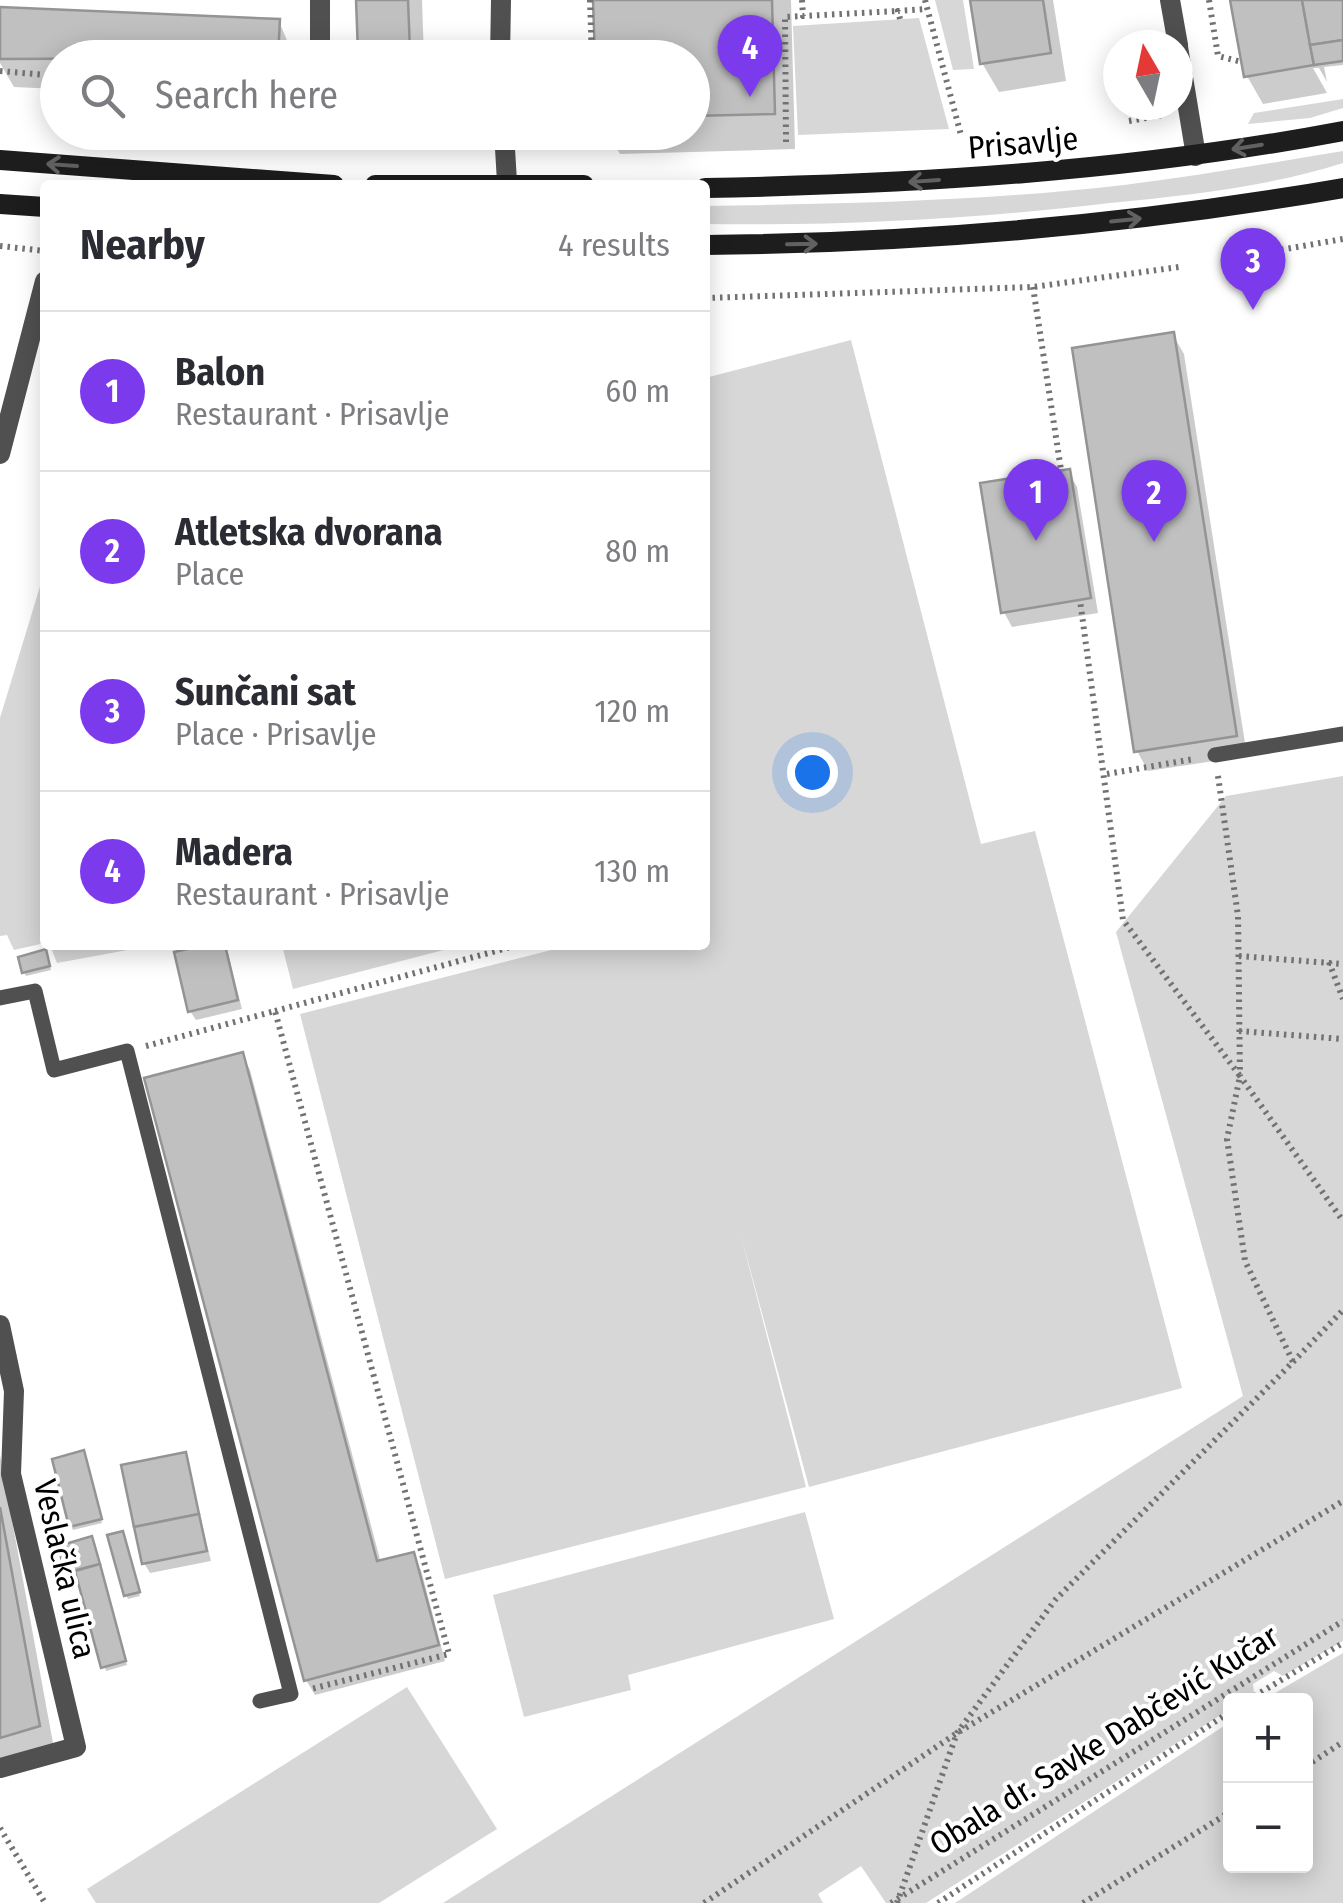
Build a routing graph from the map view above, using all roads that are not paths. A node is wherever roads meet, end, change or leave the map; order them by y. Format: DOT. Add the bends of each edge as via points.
graph roads {
  1 [pos="320,0"];
  2 [pos="501,0"];
  3 [pos="1170,0"];
  4 [pos="1175,30"];
  5 [pos="320,40"];
  6 [pos="500,40"];
  7 [pos="1190,120"];
  8 [pos="1343,131"];
  9 [pos="505,150"];
  10 [pos="1196,156"];
  11 [pos="0,160"];
  12 [pos="267,180"];
  13 [pos="506,180"];
  14 [pos="710,188"];
  15 [pos="1343,188"];
  16 [pos="0,204"];
  17 [pos="40,208"];
  18 [pos="710,245"];
  19 [pos="40,300"];
  20 [pos="0,454"];
  21 [pos="1343,734"];
  22 [pos="1215,755"];
  23 [pos="0,998"];
  24 [pos="0,1325"];
  25 [pos="260,1701"];
  26 [pos="0,1768"];
  1 -- 5 [label="street"];
  2 -- 6 [label="street"];
  3 -- 4 [label="street"];
  7 -- 10 [label="street"];
  8 -- 10 [label="street, Prisavlje, one-way"];
  9 -- 13 [label="street"];
  10 -- 14 [label="street, Prisavlje, one-way" via="872,185"];
  12 -- 11 [label="street, one-way"];
  18 -- 15 [label="street, one-way" via="1026,231"];
  16 -- 17 [label="street"];
  19 -- 20 [label="street"];
  21 -- 22 [label="lane"];
  23 -- 25 [label="lane" via="35,992 54,1070 127,1050 291,1694"];
  24 -- 26 [label="street, Veslačka ulica" via="14,1391 14,1489 76,1747"];
}
